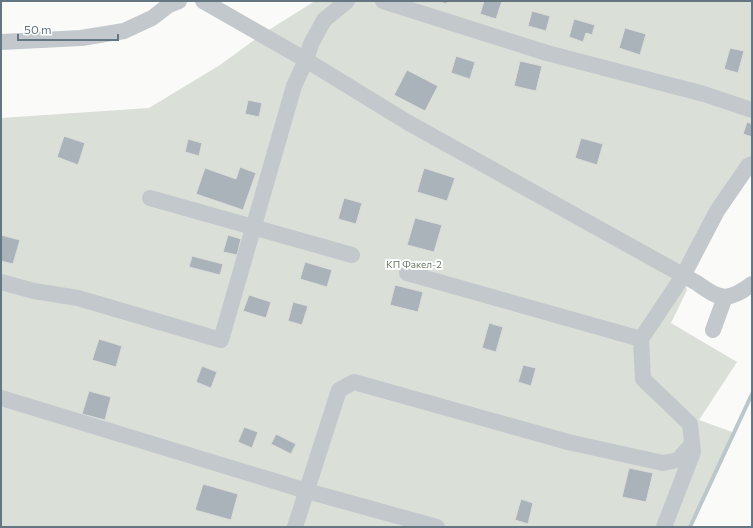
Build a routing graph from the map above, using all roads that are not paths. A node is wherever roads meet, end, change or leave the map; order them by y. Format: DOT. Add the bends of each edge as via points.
graph roads {
  1 [pos="179,1"];
  2 [pos="203,1"];
  3 [pos="347,1"];
  4 [pos="383,1"];
  5 [pos="1,42"];
  6 [pos="306,60"];
  7 [pos="752,110"];
  8 [pos="752,164"];
  9 [pos="150,198"];
  10 [pos="253,227"];
  11 [pos="352,255"];
  12 [pos="406,273"];
  13 [pos="683,276"];
  14 [pos="1,282"];
  15 [pos="752,284"];
  16 [pos="725,297"];
  17 [pos="713,330"];
  18 [pos="641,339"];
  19 [pos="1,398"];
  20 [pos="692,444"];
  21 [pos="307,490"];
  22 [pos="295,527"];
  23 [pos="437,527"];
  24 [pos="664,527"];
  1 -- 5 [label="street" via="124,31 81,38"];
  2 -- 6 [label="street"];
  3 -- 6 [label="street" via="324,20 311,44"];
  4 -- 7 [label="street" via="547,52 704,94"];
  6 -- 10 [label="street" via="294,86"];
  6 -- 13 [label="street" via="407,122"];
  8 -- 13 [label="street" via="748,166 717,211"];
  9 -- 10 [label="street"];
  10 -- 11 [label="street"];
  10 -- 14 [label="street" via="221,340 78,298 34,291"];
  12 -- 18 [label="street"];
  13 -- 16 [label="street" via="712,294"];
  13 -- 18 [label="street"];
  15 -- 16 [label="street" via="739,294"];
  16 -- 17 [label="street"];
  18 -- 20 [label="street" via="643,379 690,424"];
  19 -- 21 [label="street"];
  20 -- 21 [label="street" via="678,460 663,462 568,442 354,382 339,390"];
  20 -- 24 [label="street" via="693,452"];
  21 -- 22 [label="street"];
  21 -- 23 [label="street"];
}
